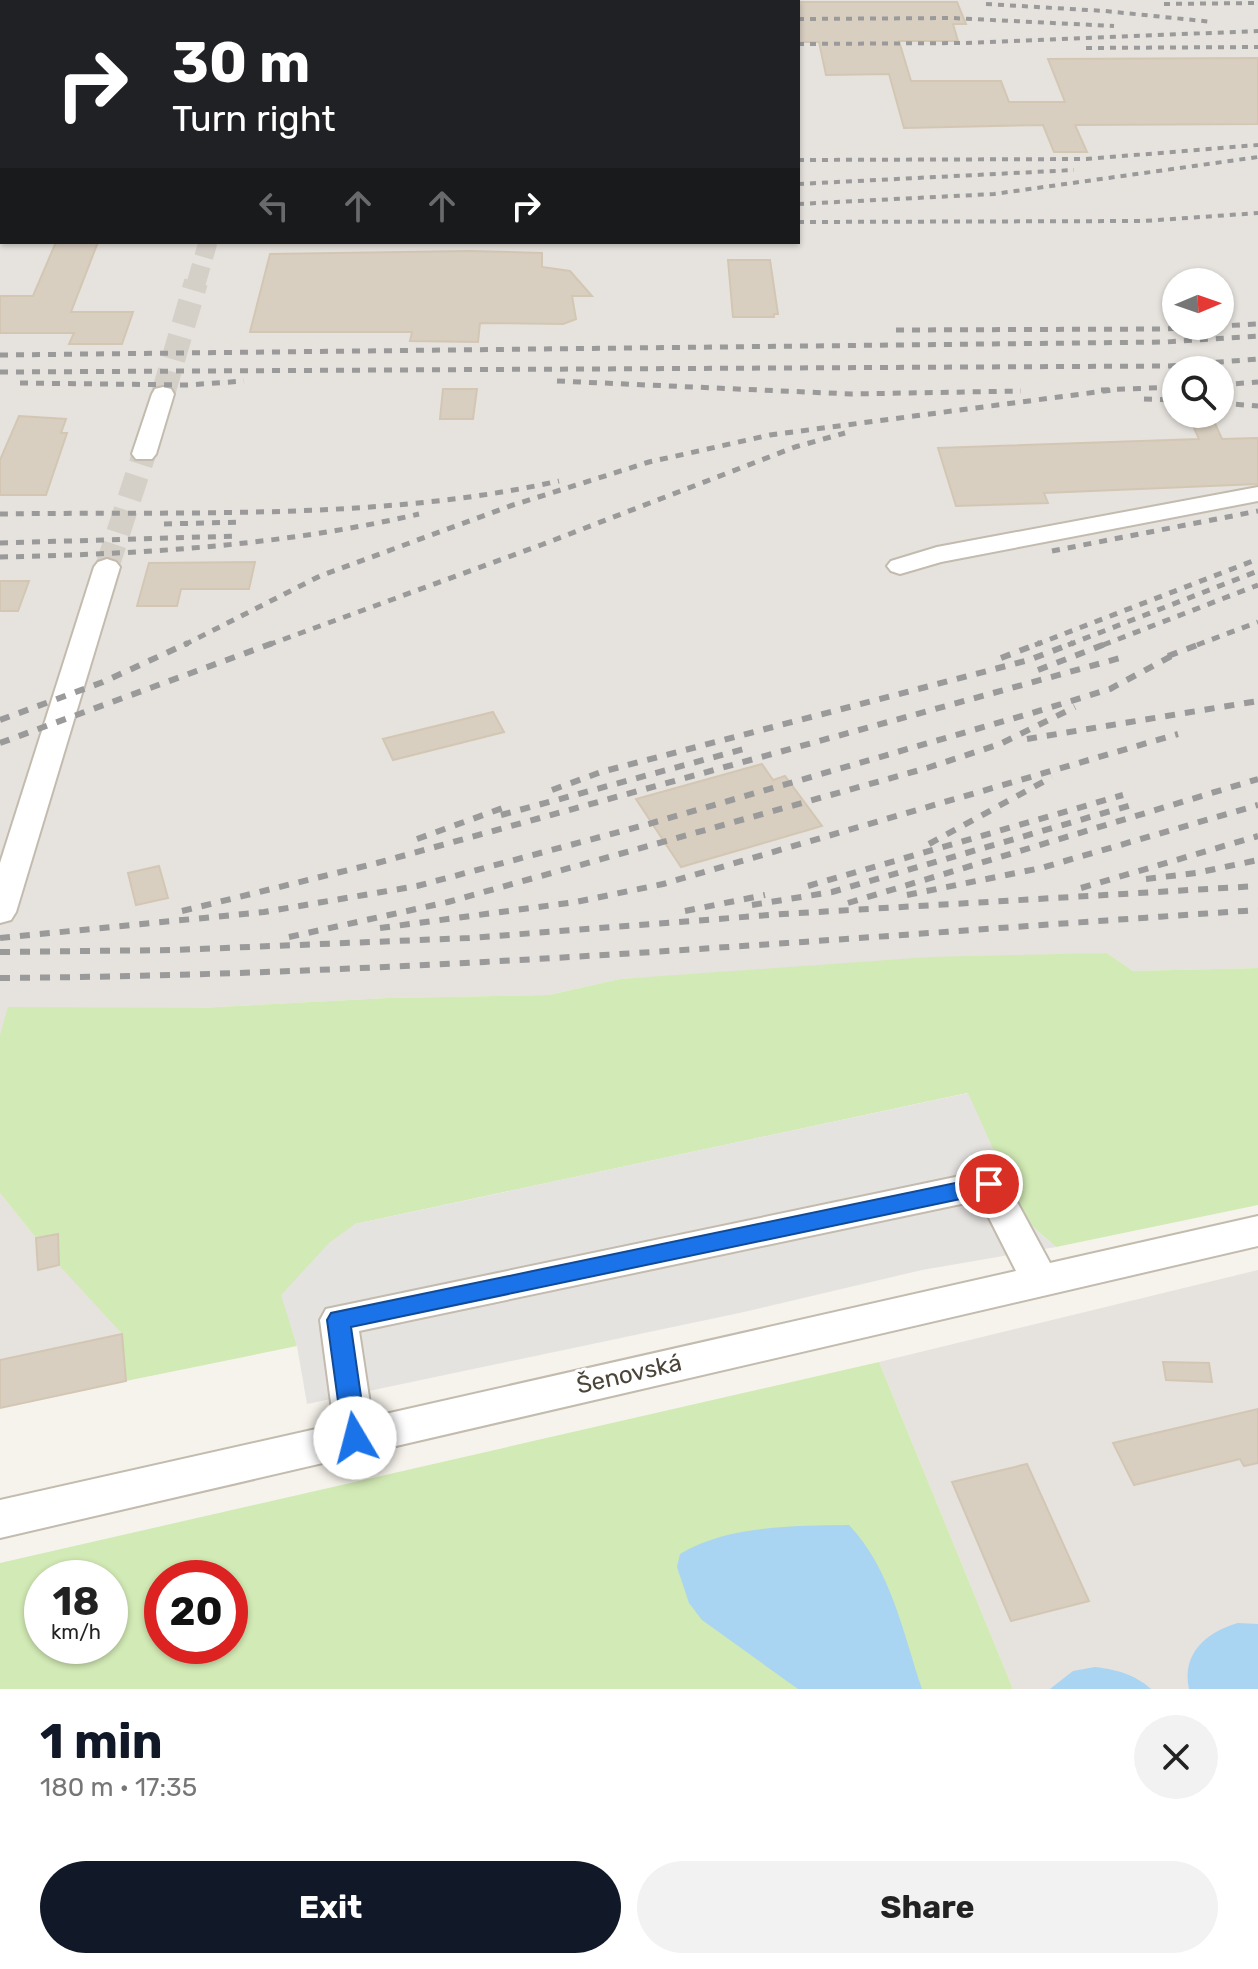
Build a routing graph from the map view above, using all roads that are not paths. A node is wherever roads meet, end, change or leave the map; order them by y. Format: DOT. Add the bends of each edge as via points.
graph roads {
  1 [pos="163,394"];
  2 [pos="144,454"];
  3 [pos="1258,494"];
  4 [pos="900,566"];
  5 [pos="107,567"];
  6 [pos="0,912"];
  7 [pos="1258,1231"];
  8 [pos="1039,1279"];
  9 [pos="355,1438"];
  10 [pos="0,1519"];
  1 -- 2 [label="street"];
  3 -- 4 [label="street"];
  5 -- 6 [label="street"];
  7 -- 8 [label="street, Šenovská"];
  8 -- 9 [label="street, Šenovská"];
  8 -- 9 [label="street" via="989,1184 339,1320"];
  9 -- 10 [label="street, Šenovská"];
}
